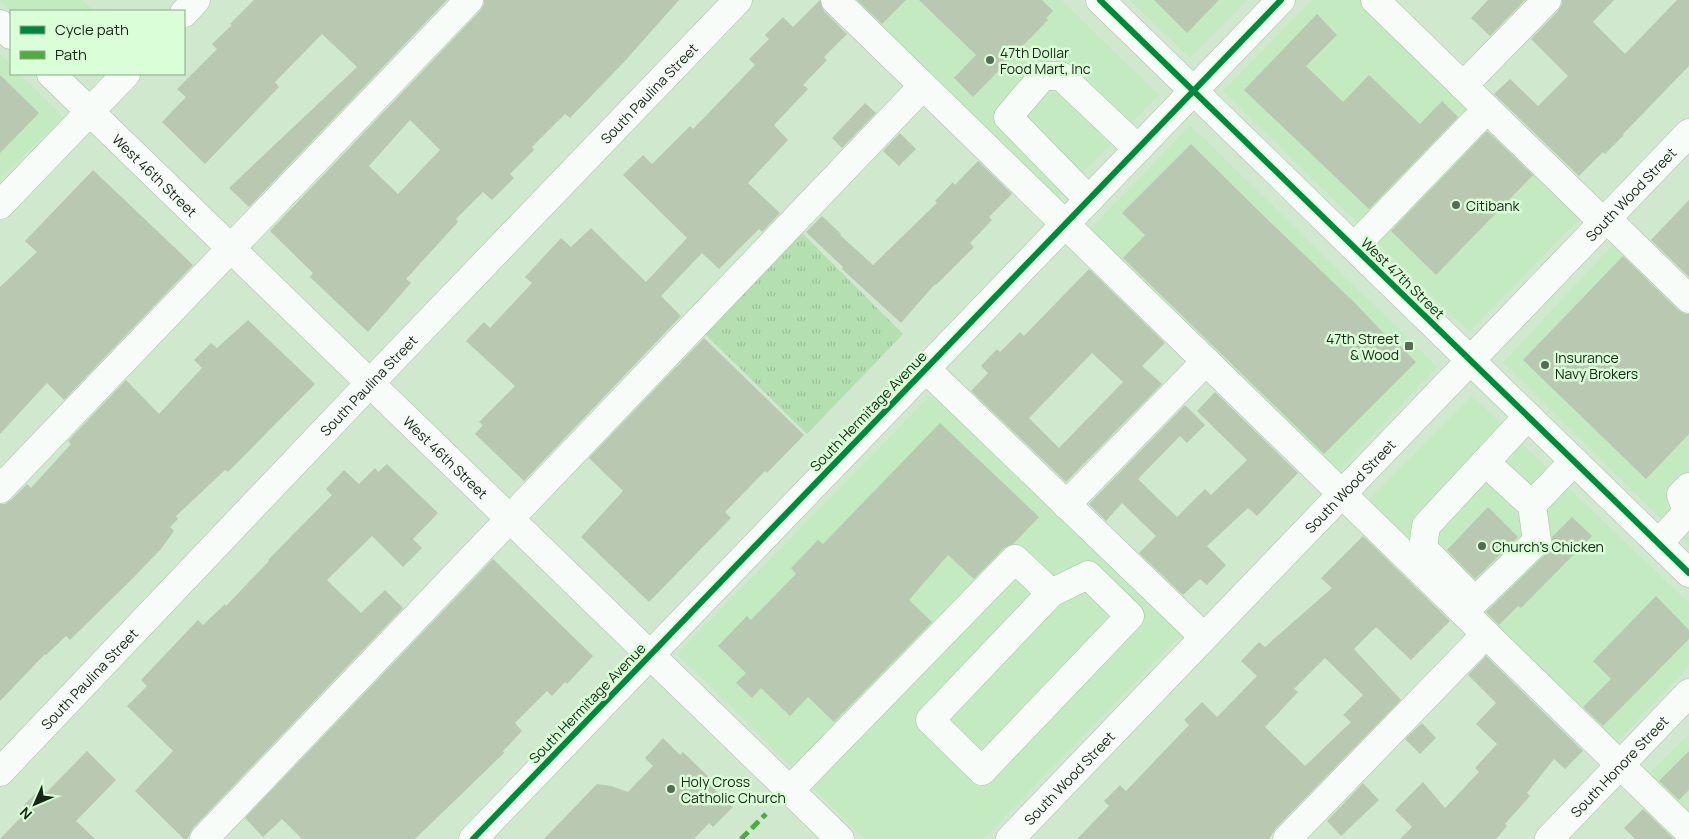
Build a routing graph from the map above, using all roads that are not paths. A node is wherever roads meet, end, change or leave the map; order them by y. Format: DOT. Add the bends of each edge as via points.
graph roads {
  1 [pos="196,0"];
  2 [pos="470,0"];
  3 [pos="738,0"];
  4 [pos="835,0"];
  5 [pos="1100,0"];
  6 [pos="1281,0"];
  7 [pos="1375,0"];
  8 [pos="1547,0"];
  9 [pos="185,12"];
  10 [pos="0,24"];
  11 [pos="10,34"];
  12 [pos="52,75"];
  13 [pos="125,75"];
  14 [pos="924,86"];
  15 [pos="1463,86"];
  16 [pos="1194,91"];
  17 [pos="1487,109"];
  18 [pos="90,111"];
  19 [pos="1689,133"];
  20 [pos="1138,149"];
  21 [pos="1089,200"];
  22 [pos="0,205"];
  23 [pos="1605,220"];
  24 [pos="1065,224"];
  25 [pos="1354,247"];
  26 [pos="232,249"];
  27 [pos="1689,298"];
  28 [pos="1470,360"];
  29 [pos="1206,362"];
  30 [pos="926,369"];
  31 [pos="370,383"];
  32 [pos="1528,416"];
  33 [pos="1574,461"];
  34 [pos="1485,462"];
  35 [pos="0,489"];
  36 [pos="1342,494"];
  37 [pos="1066,504"];
  38 [pos="1688,504"];
  39 [pos="1532,505"];
  40 [pos="510,519"];
  41 [pos="1659,543"];
  42 [pos="1689,573"];
  43 [pos="1051,593"];
  44 [pos="1486,634"];
  45 [pos="1204,638"];
  46 [pos="650,655"];
  47 [pos="1689,693"];
  48 [pos="1620,765"];
  49 [pos="0,772"];
  50 [pos="790,790"];
  51 [pos="1689,832"];
  52 [pos="204,839"];
  53 [pos="473,839"];
  54 [pos="840,839"];
  55 [pos="1010,839"];
  56 [pos="1287,839"];
  57 [pos="1549,839"];
  1 -- 9 [label="street"];
  2 -- 26 [label="street"];
  3 -- 31 [label="street, South Paulina Street"];
  4 -- 14 [label="street"];
  5 -- 16 [label="street, West 47th Street"];
  6 -- 16 [label="street, South Hermitage Avenue"];
  7 -- 15 [label="street"];
  8 -- 15 [label="street"];
  10 -- 11 [label="street"];
  12 -- 18 [label="street, West 46th Street"];
  13 -- 18 [label="street"];
  14 -- 24 [label="street"];
  14 -- 40 [label="street"];
  15 -- 17 [label="street"];
  16 -- 20 [label="street, South Hermitage Avenue"];
  16 -- 25 [label="street, West 47th Street"];
  17 -- 23 [label="street"];
  17 -- 25 [label="street"];
  18 -- 22 [label="street"];
  18 -- 26 [label="street, West 46th Street"];
  19 -- 23 [label="street, South Wood Street"];
  20 -- 21 [label="street, South Hermitage Avenue"];
  20 -- 21 [label="street" via="1061,76 1043,76 1008,117"];
  21 -- 24 [label="street, South Hermitage Avenue"];
  23 -- 27 [label="street"];
  23 -- 28 [label="street, South Wood Street"];
  24 -- 29 [label="street"];
  24 -- 30 [label="street, South Hermitage Avenue"];
  25 -- 28 [label="street, West 47th Street"];
  26 -- 31 [label="street, West 46th Street"];
  26 -- 35 [label="street"];
  28 -- 32 [label="street, West 47th Street"];
  28 -- 36 [label="street, South Wood Street"];
  29 -- 36 [label="street"];
  29 -- 37 [label="street"];
  30 -- 37 [label="street"];
  30 -- 46 [label="street, South Hermitage Avenue"];
  31 -- 40 [label="street, West 46th Street"];
  31 -- 49 [label="street, South Paulina Street"];
  32 -- 33 [label="street, West 47th Street"];
  32 -- 34 [label="street"];
  33 -- 39 [label="street"];
  33 -- 41 [label="street, West 47th Street"];
  34 -- 39 [label="street"];
  34 -- 39 [label="street" via="1426,526 1423,548 1475,601 1537,541"];
  36 -- 44 [label="street"];
  36 -- 45 [label="street, South Wood Street"];
  37 -- 45 [label="street"];
  38 -- 41 [label="street"];
  40 -- 46 [label="street, West 46th Street"];
  40 -- 52 [label="street"];
  41 -- 42 [label="street, West 47th Street"];
  43 -- 43 [label="street" via="930,720 982,771 1130,616 1088,575"];
  43 -- 50 [label="street" via="1015,560"];
  44 -- 48 [label="street"];
  44 -- 56 [label="street"];
  45 -- 55 [label="street, South Wood Street"];
  46 -- 50 [label="street, West 46th Street"];
  46 -- 53 [label="street, South Hermitage Avenue"];
  47 -- 48 [label="street, South Honore Street"];
  48 -- 51 [label="street"];
  48 -- 57 [label="street, South Honore Street"];
  50 -- 54 [label="street, West 46th Street"];
}
